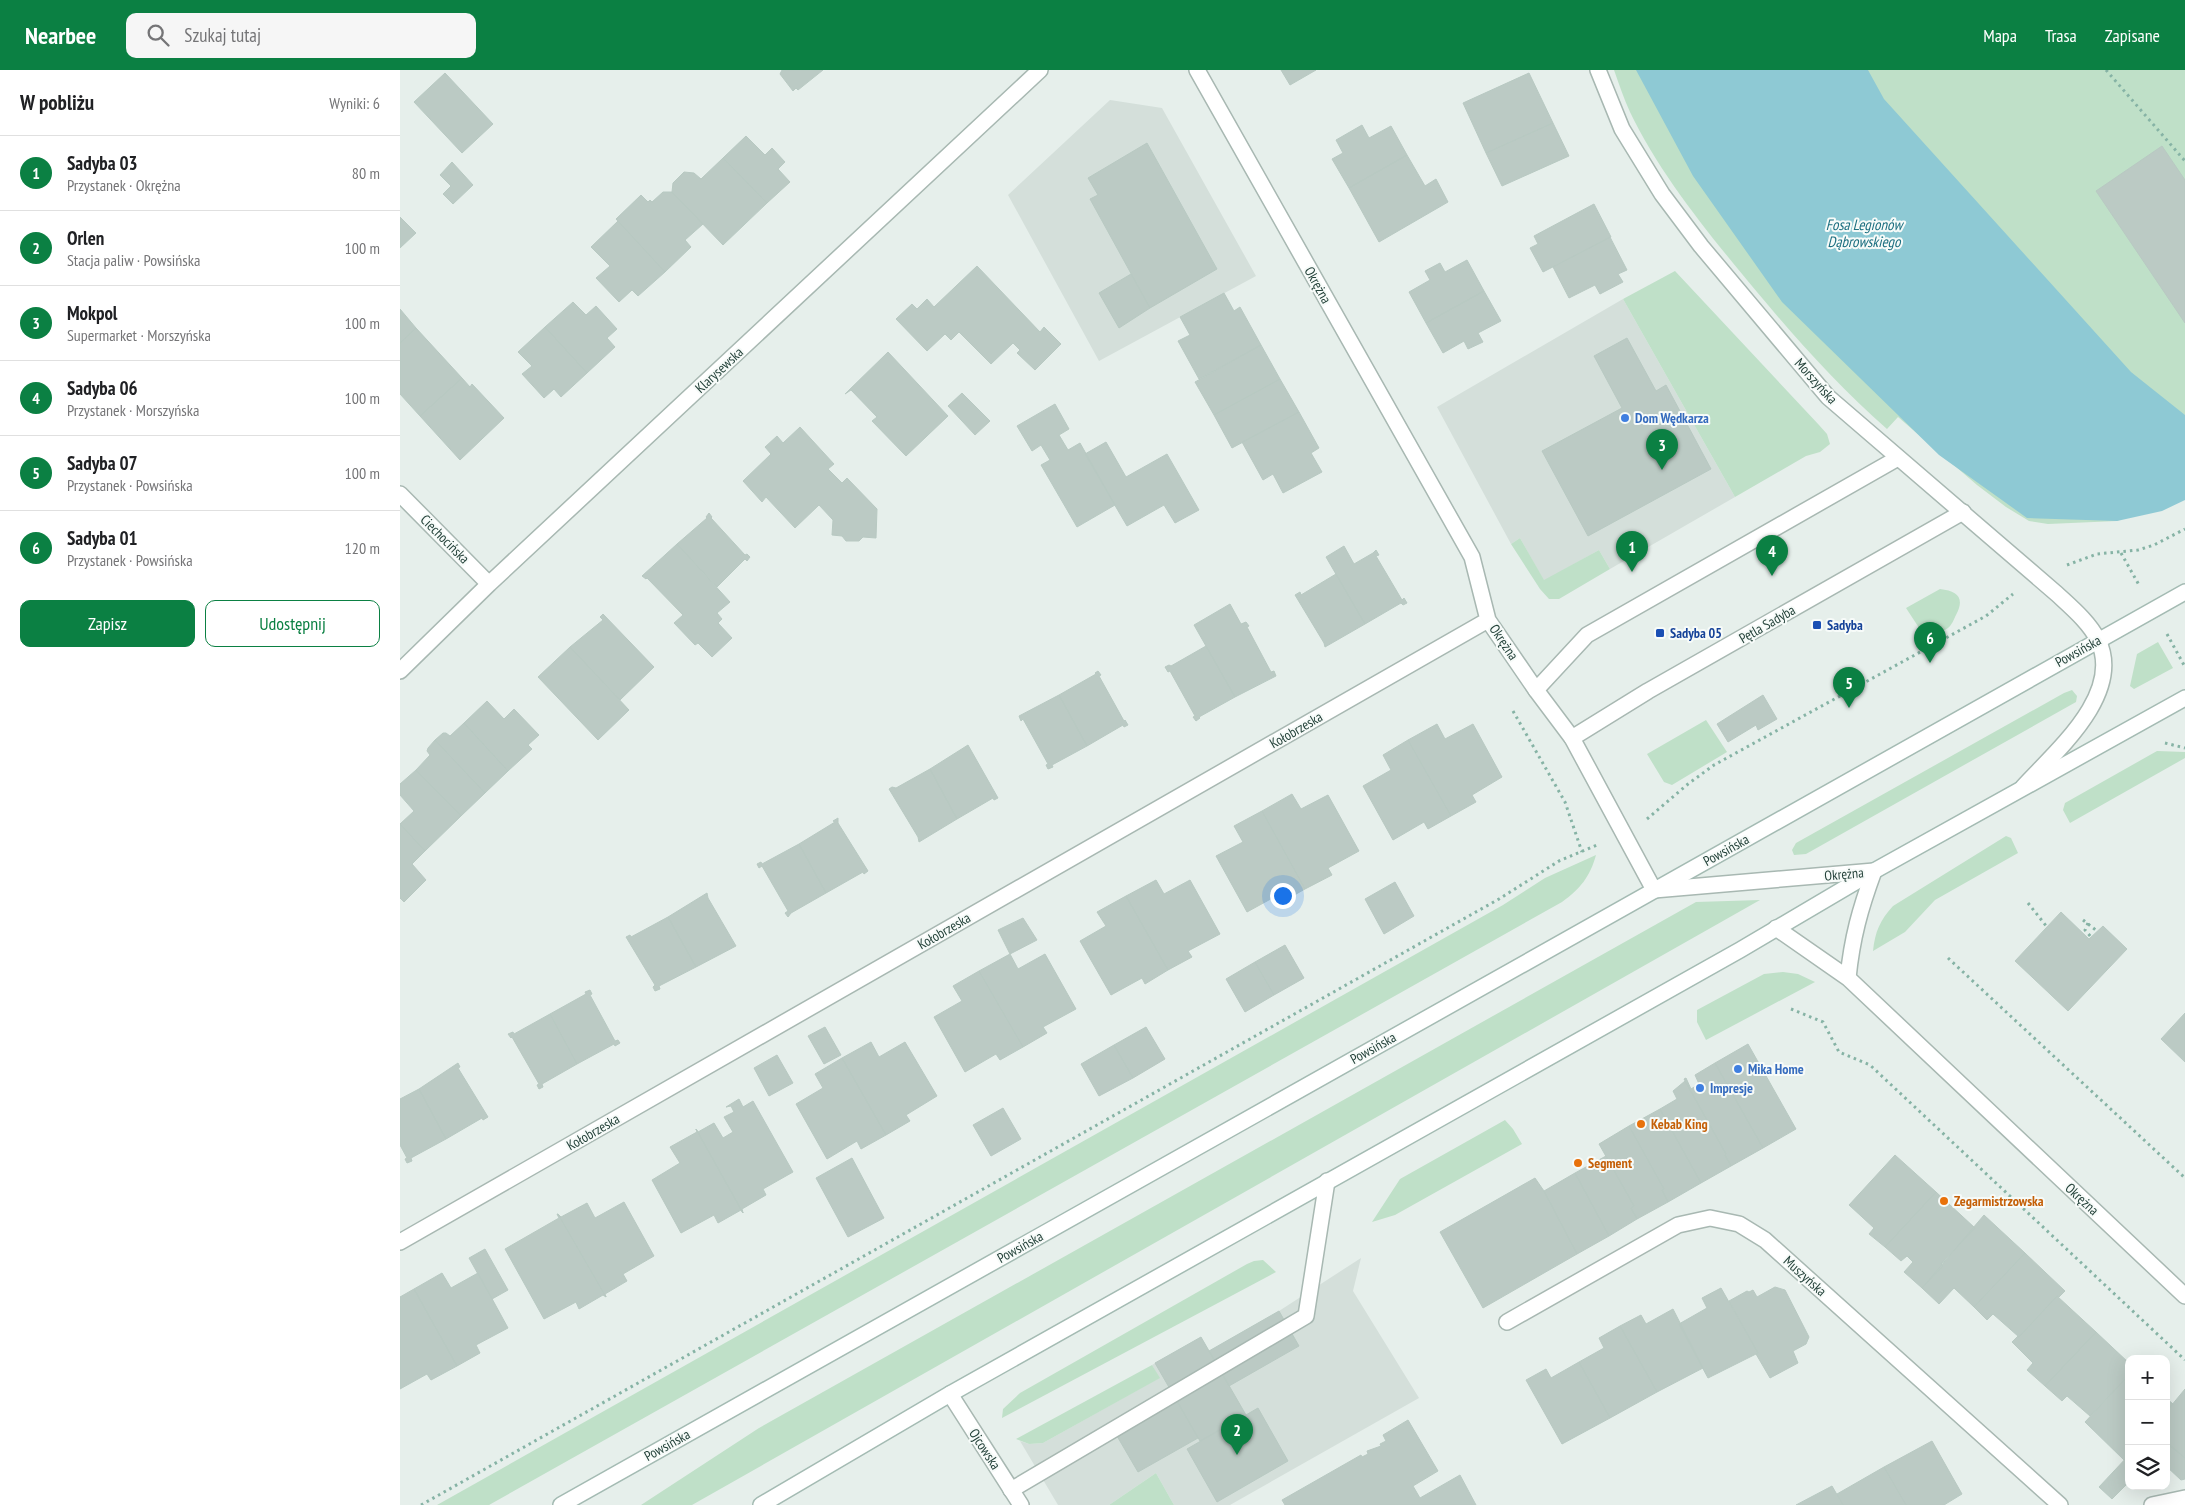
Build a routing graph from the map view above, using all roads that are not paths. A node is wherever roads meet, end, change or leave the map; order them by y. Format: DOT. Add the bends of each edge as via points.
graph roads {
  1 [pos="1040,70"];
  2 [pos="1197,70"];
  3 [pos="1598,70"];
  4 [pos="1898,458"];
  5 [pos="400,494"];
  6 [pos="1963,512"];
  7 [pos="489,584"];
  8 [pos="2185,592"];
  9 [pos="1488,620"];
  10 [pos="2098,640"];
  11 [pos="400,671"];
  12 [pos="1536,690"];
  13 [pos="2185,698"];
  14 [pos="1572,738"];
  15 [pos="2022,788"];
  16 [pos="1874,871"];
  17 [pos="1654,890"];
  18 [pos="1776,928"];
  19 [pos="1848,978"];
  20 [pos="1327,1181"];
  21 [pos="400,1242"];
  22 [pos="2185,1296"];
  23 [pos="1507,1322"];
  24 [pos="950,1394"];
  25 [pos="1011,1490"];
  26 [pos="2185,1498"];
  27 [pos="561,1505"];
  28 [pos="761,1505"];
  29 [pos="1021,1505"];
  30 [pos="2060,1505"];
  31 [pos="2152,1505"];
  1 -- 7 [label="street, Klarysewska"];
  2 -- 9 [label="street, Okrężna" via="1472,557"];
  3 -- 4 [label="street, Morszyńska" via="1622,129 1662,194 1701,246 1828,397"];
  4 -- 6 [label="street, Morszyńska"];
  4 -- 12 [label="street" via="1587,635"];
  5 -- 7 [label="street, Ciechocińska"];
  6 -- 10 [label="street, Morszyńska" via="2058,594"];
  6 -- 14 [label="street, Pętla Sadyba" via="1648,691"];
  7 -- 11 [label="street, Klarysewska"];
  8 -- 10 [label="street, Powsińska"];
  9 -- 12 [label="street, Okrężna"];
  9 -- 21 [label="street, Kołobrzeska"];
  10 -- 15 [label="street" via="2104,663 2102,685 2090,710"];
  10 -- 17 [label="street, Powsińska"];
  12 -- 14 [label="street, Okrężna"];
  13 -- 15 [label="street"];
  14 -- 17 [label="street, Okrężna"];
  15 -- 16 [label="street"];
  16 -- 17 [label="street, Okrężna"];
  16 -- 18 [label="street"];
  16 -- 19 [label="street, Okrężna" via="1851,944"];
  17 -- 27 [label="street, Powsińska"];
  18 -- 19 [label="street, Okrężna"];
  18 -- 20 [label="street"];
  19 -- 22 [label="street, Okrężna"];
  20 -- 24 [label="street"];
  20 -- 25 [label="street" via="1306,1316"];
  23 -- 30 [label="street, Muszyńska" via="1678,1225 1710,1218 1739,1224 1765,1240"];
  24 -- 25 [label="street, Ojcowska"];
  24 -- 28 [label="street"];
  25 -- 29 [label="street, Ojcowska"];
  26 -- 31 [label="street"];
}
